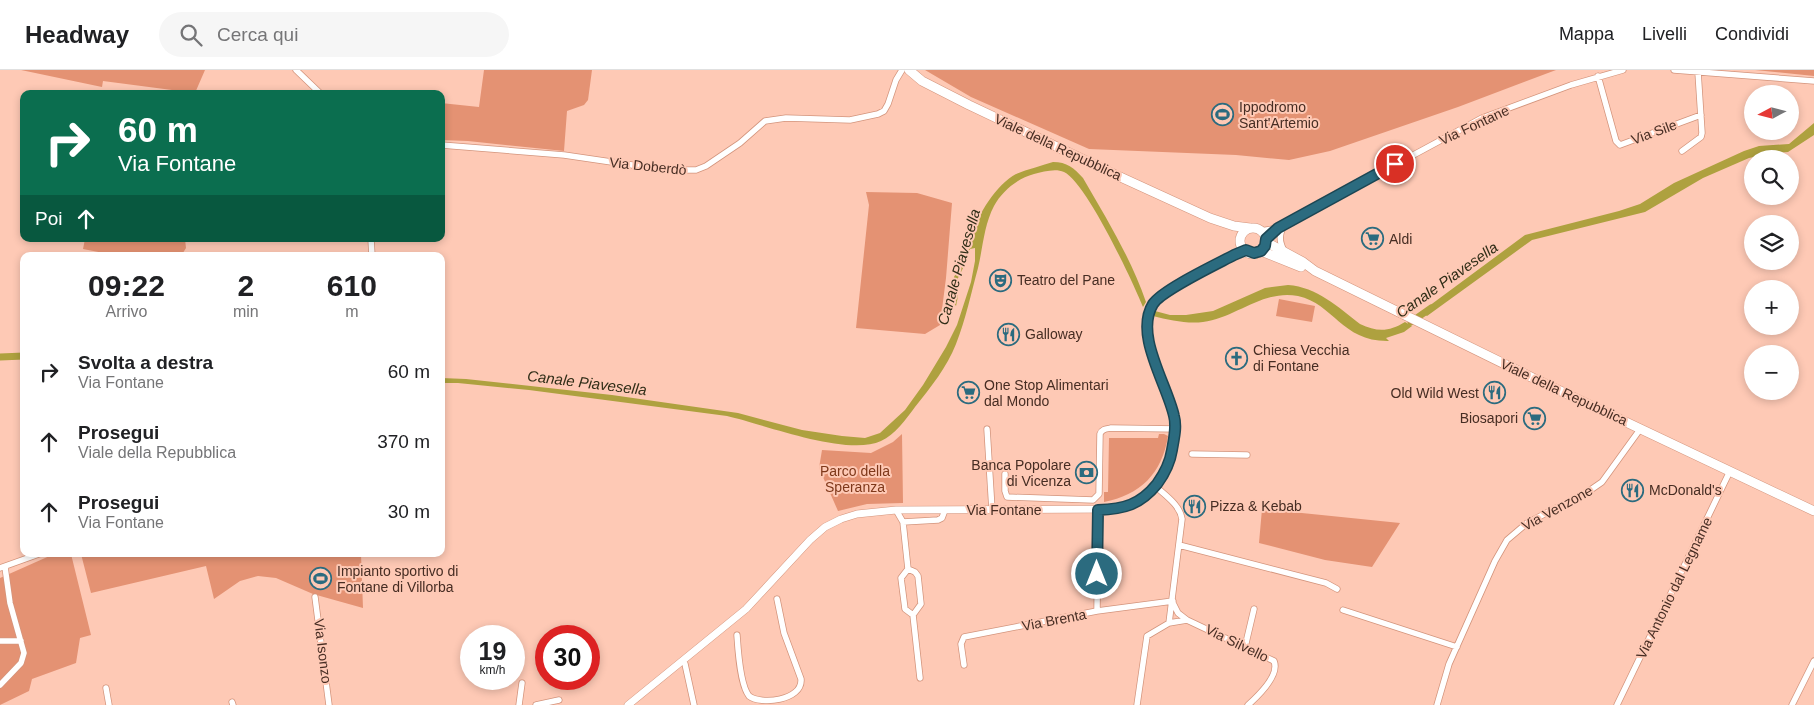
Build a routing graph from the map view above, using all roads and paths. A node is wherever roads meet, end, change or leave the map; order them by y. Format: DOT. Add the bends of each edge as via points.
graph roads {
  1 [pos="296,70"];
  2 [pos="902,70"];
  3 [pos="909,70"];
  4 [pos="1623,70"];
  5 [pos="1674,70"];
  6 [pos="1698,72"];
  7 [pos="1598,76"];
  8 [pos="1814,82"];
  9 [pos="317,90"];
  10 [pos="1701,115"];
  11 [pos="445,145"];
  12 [pos="1682,151"];
  13 [pos="1210,218"];
  14 [pos="1281,226"];
  15 [pos="1250,228"];
  16 [pos="1264,237"];
  17 [pos="1243,244"];
  18 [pos="1261,251"];
  19 [pos="1285,253"];
  20 [pos="1315,271"];
  21 [pos="1641,428"];
  22 [pos="987,429"];
  23 [pos="1176,429"];
  24 [pos="1192,454"];
  25 [pos="1247,455"];
  26 [pos="1730,471"];
  27 [pos="1005,474"];
  28 [pos="1155,486"];
  29 [pos="1070,499"];
  30 [pos="896,510"];
  31 [pos="944,510"];
  32 [pos="992,510"];
  33 [pos="1098,510"];
  34 [pos="1069,511"];
  35 [pos="1814,511"];
  36 [pos="903,522"];
  37 [pos="1179,545"];
  38 [pos="31,557"];
  39 [pos="2,567"];
  40 [pos="908,569"];
  41 [pos="1337,589"];
  42 [pos="315,597"];
  43 [pos="778,599"];
  44 [pos="1173,601"];
  45 [pos="1254,609"];
  46 [pos="1343,610"];
  47 [pos="1097,611"];
  48 [pos="913,615"];
  49 [pos="1186,620"];
  50 [pos="1169,623"];
  51 [pos="737,635"];
  52 [pos="0,640"];
  53 [pos="21,641"];
  54 [pos="1245,647"];
  55 [pos="1456,648"];
  56 [pos="682,661"];
  57 [pos="1814,661"];
  58 [pos="964,665"];
  59 [pos="920,678"];
  60 [pos="0,685"];
  61 [pos="106,688"];
  62 [pos="521,690"];
  63 [pos="559,700"];
  64 [pos="787,702"];
  65 [pos="109,705"];
  66 [pos="330,705"];
  67 [pos="519,705"];
  68 [pos="536,705"];
  69 [pos="628,705"];
  70 [pos="694,705"];
  71 [pos="1137,705"];
  72 [pos="1248,705"];
  73 [pos="1437,705"];
  74 [pos="1616,705"];
  75 [pos="1792,705"];
  1 -- 9 [label="street"];
  2 -- 11 [label="street, Via Doberdò" via="888,104 878,114 850,120 786,118 765,121 747,137 696,170 660,170 564,156"];
  3 -- 13 [label="main road, Viale della Repubblica" via="922,81 977,109"];
  4 -- 7 [label="street, Via Fontane"];
  5 -- 6 [label="street"];
  6 -- 8 [label="street"];
  6 -- 10 [label="street, Via Sile"];
  7 -- 10 [label="street, Via Sile" via="1616,141 1620,145"];
  7 -- 14 [label="street, Via Fontane" via="1482,118"];
  10 -- 12 [label="street, Via Sile" via="1701,137"];
  13 -- 15 [label="main road, Viale della Repubblica"];
  13 -- 17 [label="main road, Viale della Repubblica"];
  14 -- 16 [label="street, Via Fontane"];
  14 -- 19 [label="street" via="1280,240"];
  15 -- 16 [label="main road, Viale della Repubblica"];
  15 -- 17 [label="main road" via="1244,232"];
  16 -- 18 [label="main road"];
  16 -- 19 [label="main road, Viale della Repubblica"];
  17 -- 18 [label="main road, Viale della Repubblica" via="1254,253"];
  17 -- 23 [label="street, Via Fontane" via="1234,255 1165,293 1152,305 1148,316 1147,335"];
  18 -- 20 [label="main road, Viale della Repubblica"];
  19 -- 20 [label="main road, Viale della Repubblica"];
  20 -- 21 [label="main road, Viale della Repubblica"];
  21 -- 26 [label="main road, Viale della Repubblica"];
  21 -- 55 [label="street, Via Venzone" via="1602,482 1527,523 1507,540"];
  22 -- 32 [label="street"];
  23 -- 28 [label="street, Via Fontane" via="1165,473"];
  23 -- 29 [label="street" via="1104,429 1100,434 1099,494 1094,500"];
  24 -- 25 [label="street"];
  26 -- 35 [label="main road, Viale della Repubblica"];
  26 -- 74 [label="street, Via Antonio dal Legname"];
  27 -- 29 [label="street" via="1007,496"];
  28 -- 33 [label="street, Via Fontane" via="1133,505"];
  28 -- 37 [label="street" via="1181,513"];
  29 -- 34 [label="street"];
  30 -- 31 [label="street, Via Fontane"];
  30 -- 36 [label="street"];
  30 -- 56 [label="street, Via Fontane" via="857,514 825,527 746,609"];
  31 -- 32 [label="street, Via Fontane"];
  31 -- 36 [label="street" via="938,520"];
  32 -- 34 [label="street, Via Fontane"];
  33 -- 34 [label="street, Via Fontane"];
  33 -- 47 [label="street"];
  36 -- 40 [label="street"];
  37 -- 41 [label="street" via="1326,583"];
  37 -- 44 [label="street"];
  38 -- 39 [label="street"];
  39 -- 53 [label="street"];
  40 -- 48 [label="street" via="901,578 904,606"];
  40 -- 48 [label="street" via="918,576 921,604"];
  42 -- 66 [label="street, Via Isonzo"];
  43 -- 64 [label="street" via="784,633 802,685"];
  44 -- 47 [label="street, Via Brenta"];
  44 -- 49 [label="street" via="1178,613"];
  44 -- 50 [label="street"];
  45 -- 54 [label="street"];
  46 -- 55 [label="street"];
  47 -- 58 [label="street, Via Brenta" via="964,637 961,644"];
  48 -- 59 [label="street"];
  49 -- 50 [label="street"];
  49 -- 54 [label="street, Via Silvello"];
  50 -- 71 [label="street" via="1147,636"];
  51 -- 64 [label="street" via="748,695 755,702"];
  52 -- 53 [label="street"];
  53 -- 60 [label="street" via="24,653 21,663"];
  54 -- 72 [label="street, Via Silvello" via="1270,658 1276,667 1265,687"];
  55 -- 73 [label="street, Via Venzone" via="1443,679"];
  56 -- 69 [label="street, Via Fontane"];
  56 -- 70 [label="street"];
  57 -- 75 [label="street"];
  61 -- 65 [label="street"];
  62 -- 67 [label="street"];
  63 -- 68 [label="street"];
}
